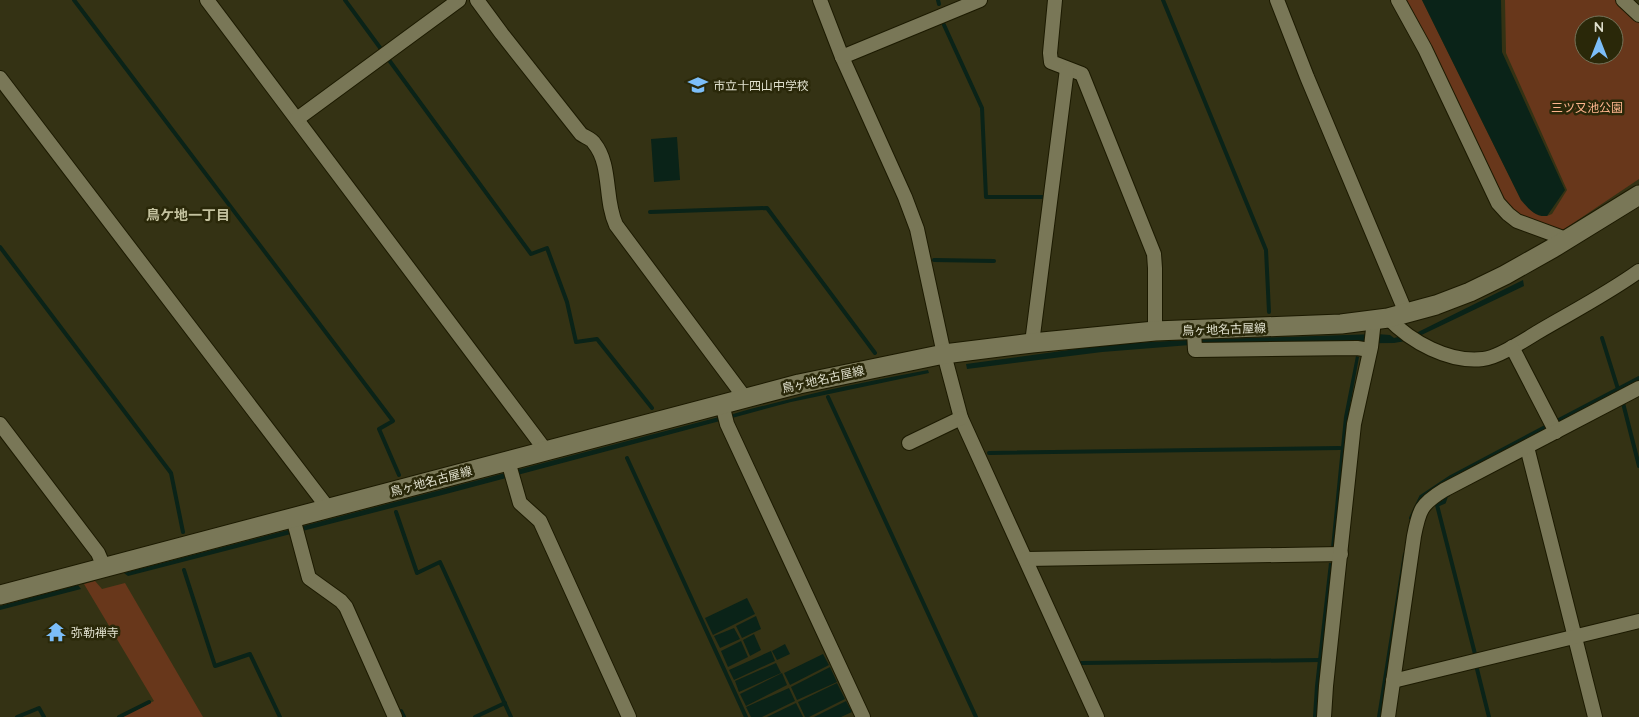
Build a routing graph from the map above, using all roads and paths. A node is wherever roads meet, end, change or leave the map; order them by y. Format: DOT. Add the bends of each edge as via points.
graph roads {
  1 [pos="206,0"];
  2 [pos="459,0"];
  3 [pos="477,0"];
  4 [pos="820,0"];
  5 [pos="980,0"];
  6 [pos="1055,0"];
  7 [pos="1278,0"];
  8 [pos="1398,0"];
  9 [pos="1623,0"];
  10 [pos="1639,15"];
  11 [pos="842,57"];
  12 [pos="1067,70"];
  13 [pos="0,78"];
  14 [pos="297,119"];
  15 [pos="1639,195"];
  16 [pos="1566,239"];
  17 [pos="1639,271"];
  18 [pos="1388,322"];
  19 [pos="1155,331"];
  20 [pos="1194,338"];
  21 [pos="1032,343"];
  22 [pos="1512,347"];
  23 [pos="1370,348"];
  24 [pos="944,354"];
  25 [pos="1639,388"];
  26 [pos="745,398"];
  27 [pos="722,404"];
  28 [pos="962,418"];
  29 [pos="0,424"];
  30 [pos="1556,432"];
  31 [pos="908,443"];
  32 [pos="1527,447"];
  33 [pos="546,451"];
  34 [pos="510,469"];
  35 [pos="328,508"];
  36 [pos="295,525"];
  37 [pos="1341,554"];
  38 [pos="1026,558"];
  39 [pos="104,567"];
  40 [pos="0,595"];
  41 [pos="1639,621"];
  42 [pos="1574,637"];
  43 [pos="1393,681"];
  44 [pos="395,717"];
  45 [pos="630,717"];
  46 [pos="863,717"];
  47 [pos="1097,717"];
  48 [pos="1324,717"];
  49 [pos="1388,717"];
  50 [pos="1595,717"];
  1 -- 14 [label="street"];
  2 -- 14 [label="street"];
  3 -- 26 [label="street" via="581,134 594,142 604,161 611,215 616,225"];
  4 -- 11 [label="street"];
  5 -- 11 [label="street"];
  6 -- 12 [label="street" via="1051,62"];
  7 -- 18 [label="street" via="1307,77"];
  8 -- 16 [label="street" via="1498,202 1517,221"];
  9 -- 10 [label="street"];
  11 -- 24 [label="street" via="917,229"];
  12 -- 19 [label="street" via="1082,74 1154,254"];
  12 -- 21 [label="street"];
  13 -- 35 [label="street"];
  14 -- 33 [label="street"];
  15 -- 16 [label="main road, 鳥ヶ地名古屋線"];
  16 -- 18 [label="main road, 鳥ヶ地名古屋線" via="1470,292"];
  17 -- 22 [label="street"];
  18 -- 20 [label="main road, 鳥ヶ地名古屋線"];
  18 -- 22 [label="street" via="1449,356 1484,359"];
  18 -- 23 [label="street"];
  19 -- 20 [label="main road, 鳥ヶ地名古屋線"];
  19 -- 21 [label="main road, 鳥ヶ地名古屋線"];
  20 -- 23 [label="street" via="1195,350"];
  21 -- 24 [label="main road, 鳥ヶ地名古屋線"];
  22 -- 30 [label="street"];
  23 -- 37 [label="street" via="1354,424"];
  24 -- 26 [label="main road, 鳥ヶ地名古屋線"];
  24 -- 28 [label="street"];
  25 -- 30 [label="street"];
  26 -- 27 [label="main road, 鳥ヶ地名古屋線"];
  27 -- 33 [label="main road, 鳥ヶ地名古屋線"];
  27 -- 46 [label="street" via="727,424"];
  28 -- 31 [label="street"];
  28 -- 38 [label="street"];
  29 -- 39 [label="street" via="98,553"];
  30 -- 32 [label="street"];
  32 -- 42 [label="street"];
  32 -- 43 [label="street" via="1444,490 1424,504 1414,536"];
  33 -- 34 [label="main road, 鳥ヶ地名古屋線"];
  34 -- 35 [label="main road, 鳥ヶ地名古屋線"];
  34 -- 45 [label="street" via="520,503 540,521"];
  35 -- 36 [label="main road, 鳥ヶ地名古屋線"];
  36 -- 39 [label="main road, 鳥ヶ地名古屋線"];
  36 -- 44 [label="street" via="309,578 346,607"];
  37 -- 38 [label="street"];
  37 -- 48 [label="street"];
  38 -- 47 [label="street"];
  39 -- 40 [label="main road, 鳥ヶ地名古屋線"];
  41 -- 42 [label="street"];
  42 -- 43 [label="street"];
  42 -- 50 [label="street"];
  43 -- 49 [label="street"];
}
